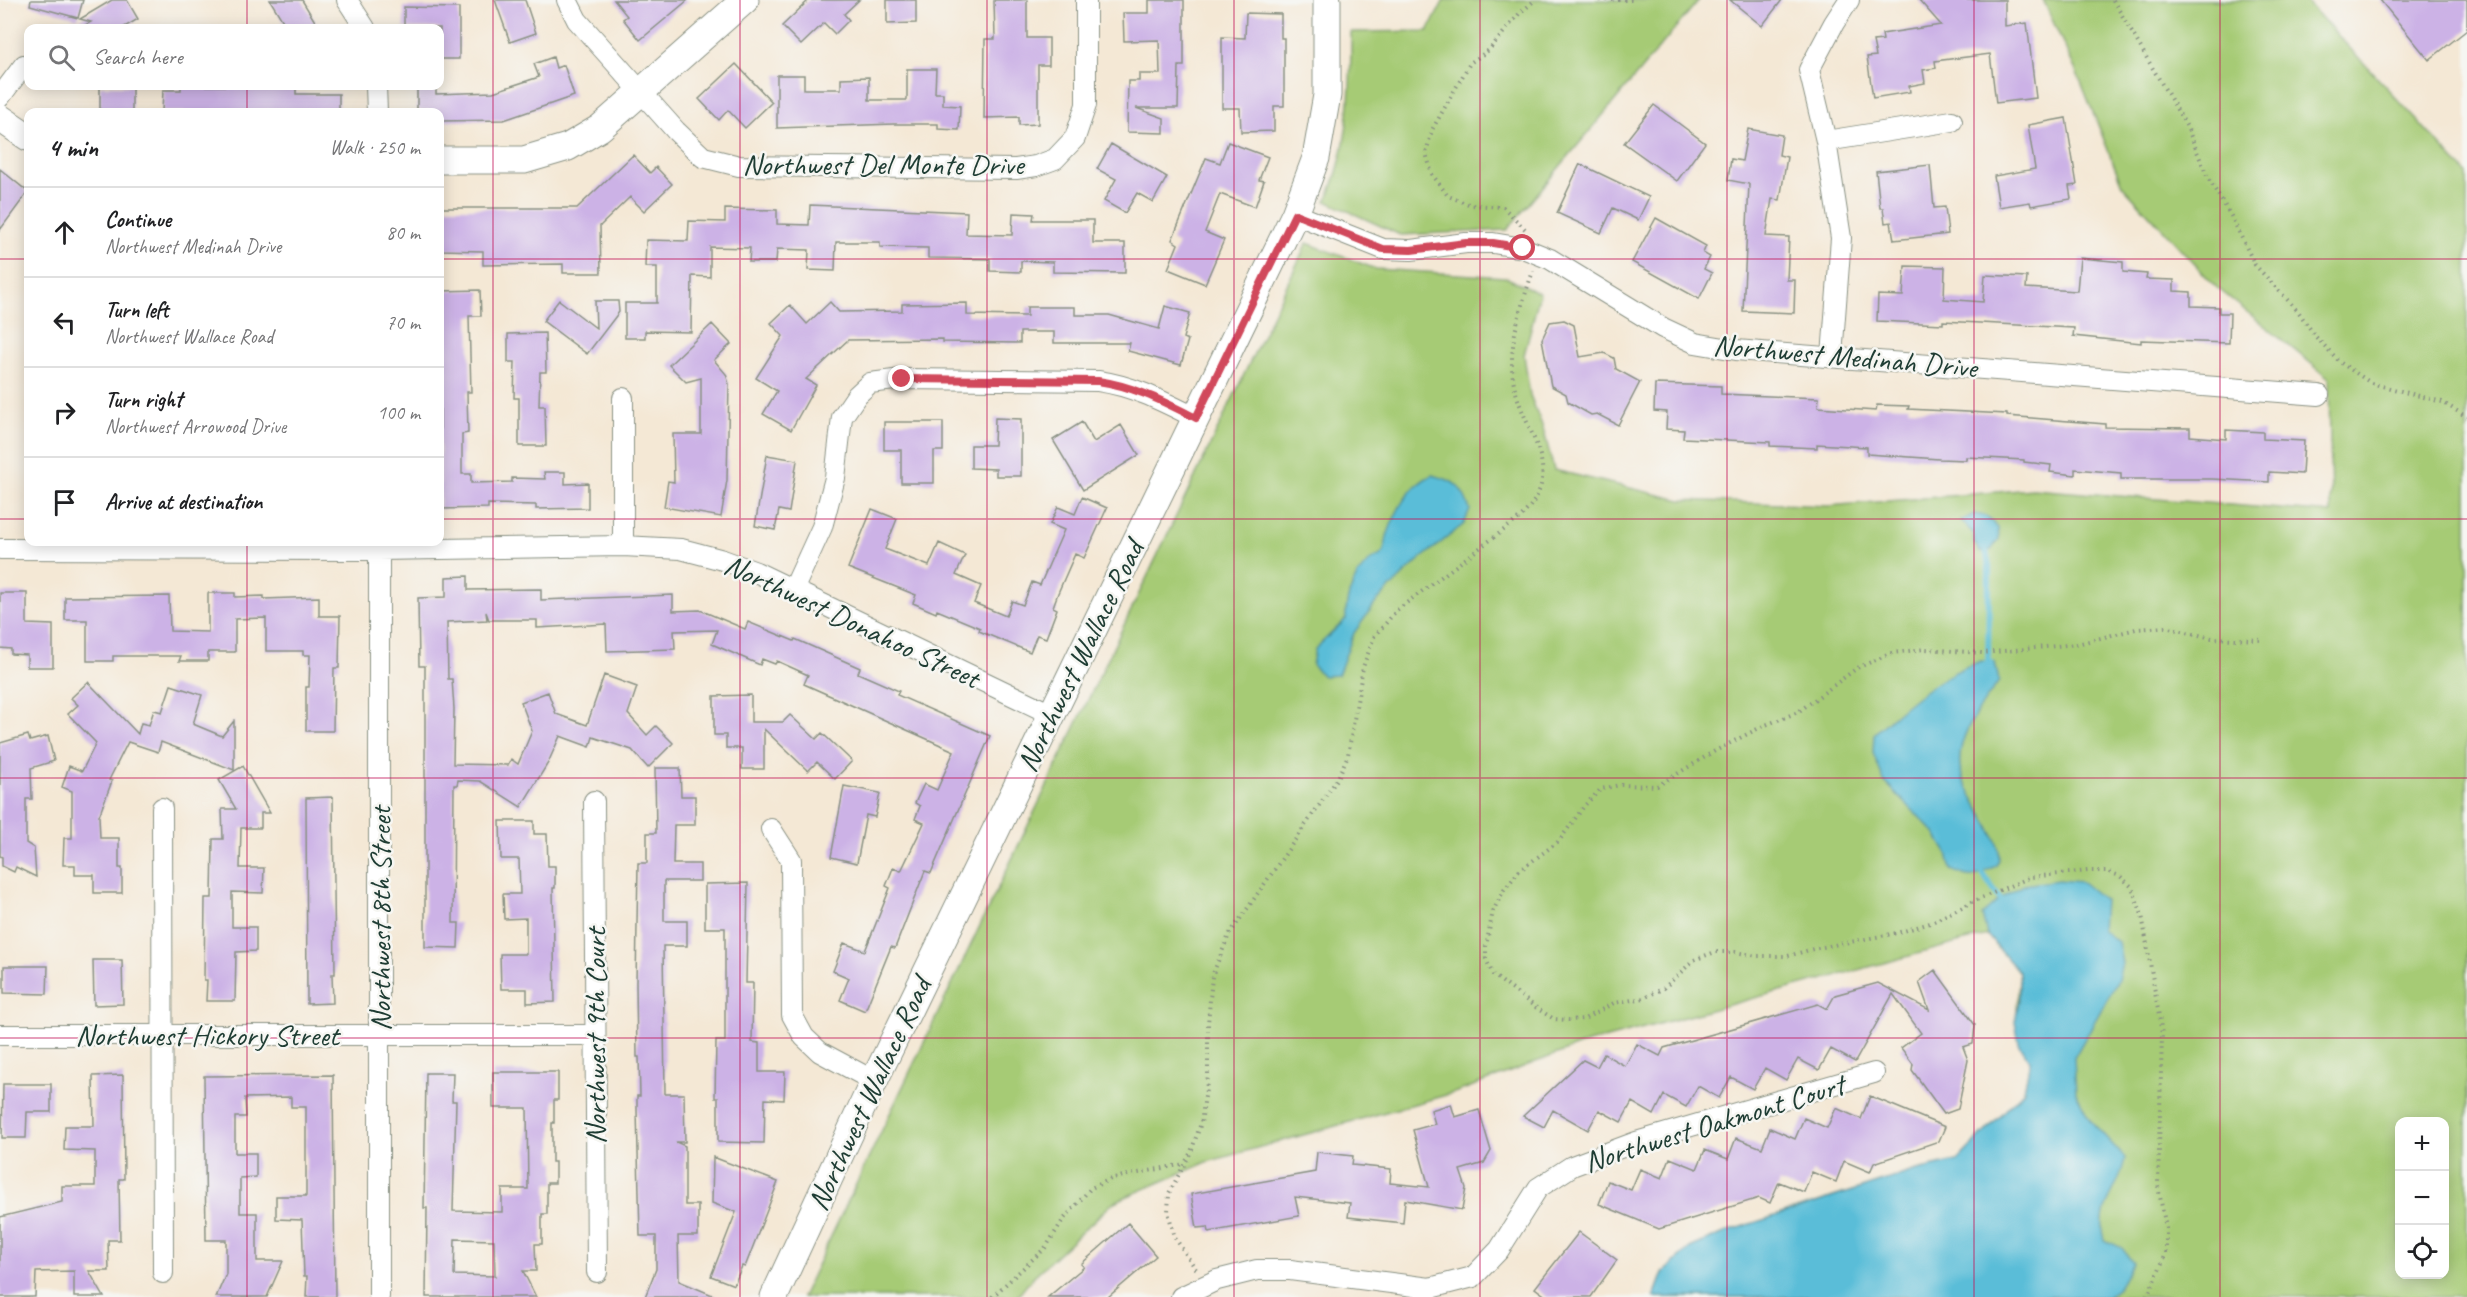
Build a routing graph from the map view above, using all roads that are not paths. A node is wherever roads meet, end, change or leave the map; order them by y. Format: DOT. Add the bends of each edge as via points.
graph roads {
  1 [pos="347,0"];
  2 [pos="567,0"];
  3 [pos="745,0"];
  4 [pos="1086,0"];
  5 [pos="1327,0"];
  6 [pos="1849,0"];
  7 [pos="362,24"];
  8 [pos="24,65"];
  9 [pos="376,90"];
  10 [pos="641,93"];
  11 [pos="0,97"];
  12 [pos="377,108"];
  13 [pos="0,118"];
  14 [pos="1952,121"];
  15 [pos="24,135"];
  16 [pos="1826,141"];
  17 [pos="444,160"];
  18 [pos="1295,214"];
  19 [pos="1832,356"];
  20 [pos="2319,395"];
  21 [pos="622,398"];
  22 [pos="1196,418"];
  23 [pos="103,546"];
  24 [pos="379,546"];
  25 [pos="623,546"];
  26 [pos="0,549"];
  27 [pos="794,588"];
  28 [pos="1052,714"];
  29 [pos="594,801"];
  30 [pos="162,808"];
  31 [pos="771,829"];
  32 [pos="0,1035"];
  33 [pos="162,1035"];
  34 [pos="380,1035"];
  35 [pos="595,1035"];
  36 [pos="1874,1073"];
  37 [pos="874,1081"];
  38 [pos="597,1272"];
  39 [pos="163,1273"];
  40 [pos="380,1297"];
  41 [pos="774,1297"];
  42 [pos="1181,1297"];
  1 -- 7 [label="street"];
  2 -- 10 [label="street, Northwest Del Monte Drive" via="577,20"];
  3 -- 10 [label="street"];
  4 -- 10 [label="street, Northwest Del Monte Drive" via="1086,105 1075,138 1054,159 1036,166 1016,169 739,166 704,157"];
  5 -- 18 [label="street, Northwest Wallace Road" via="1327,95 1316,158"];
  6 -- 16 [label="street" via="1809,70"];
  8 -- 11 [label="street"];
  9 -- 12 [label="street"];
  10 -- 17 [label="street" via="600,128 568,147 524,160"];
  13 -- 15 [label="street"];
  14 -- 16 [label="street"];
  16 -- 19 [label="street" via="1841,238"];
  18 -- 19 [label="street, Northwest Medinah Drive" via="1383,249 1411,250 1466,243 1523,248 1550,259 1663,328 1695,343 1736,350"];
  18 -- 22 [label="street, Northwest Wallace Road"];
  19 -- 20 [label="street, Northwest Medinah Drive"];
  21 -- 25 [label="street"];
  22 -- 27 [label="street" via="1142,391 1098,381 902,379 870,383 842,417 836,478 822,527"];
  22 -- 28 [label="street, Northwest Wallace Road"];
  23 -- 26 [label="street, Northwest Donahoo Street"];
  24 -- 25 [label="street, Northwest Donahoo Street"];
  24 -- 34 [label="street, Northwest 8th Street"];
  25 -- 27 [label="street, Northwest Donahoo Street" via="681,549 723,560"];
  27 -- 28 [label="street, Northwest Donahoo Street"];
  28 -- 37 [label="street, Northwest Wallace Road"];
  29 -- 35 [label="street, Northwest 9th Court"];
  30 -- 33 [label="street"];
  31 -- 37 [label="street" via="791,860 792,1015 804,1037 820,1052"];
  32 -- 33 [label="street, Northwest Hickory Street"];
  33 -- 34 [label="street, Northwest Hickory Street"];
  33 -- 39 [label="street"];
  34 -- 35 [label="street, Northwest Hickory Street"];
  34 -- 40 [label="street, Northwest 8th Street"];
  35 -- 38 [label="street, Northwest 9th Court"];
  36 -- 42 [label="street, Northwest Oakmont Court" via="1636,1142 1572,1166 1538,1188 1499,1250 1473,1277 1430,1288 1290,1270 1257,1270 1217,1280"];
  37 -- 41 [label="street, Northwest Wallace Road"];
}
